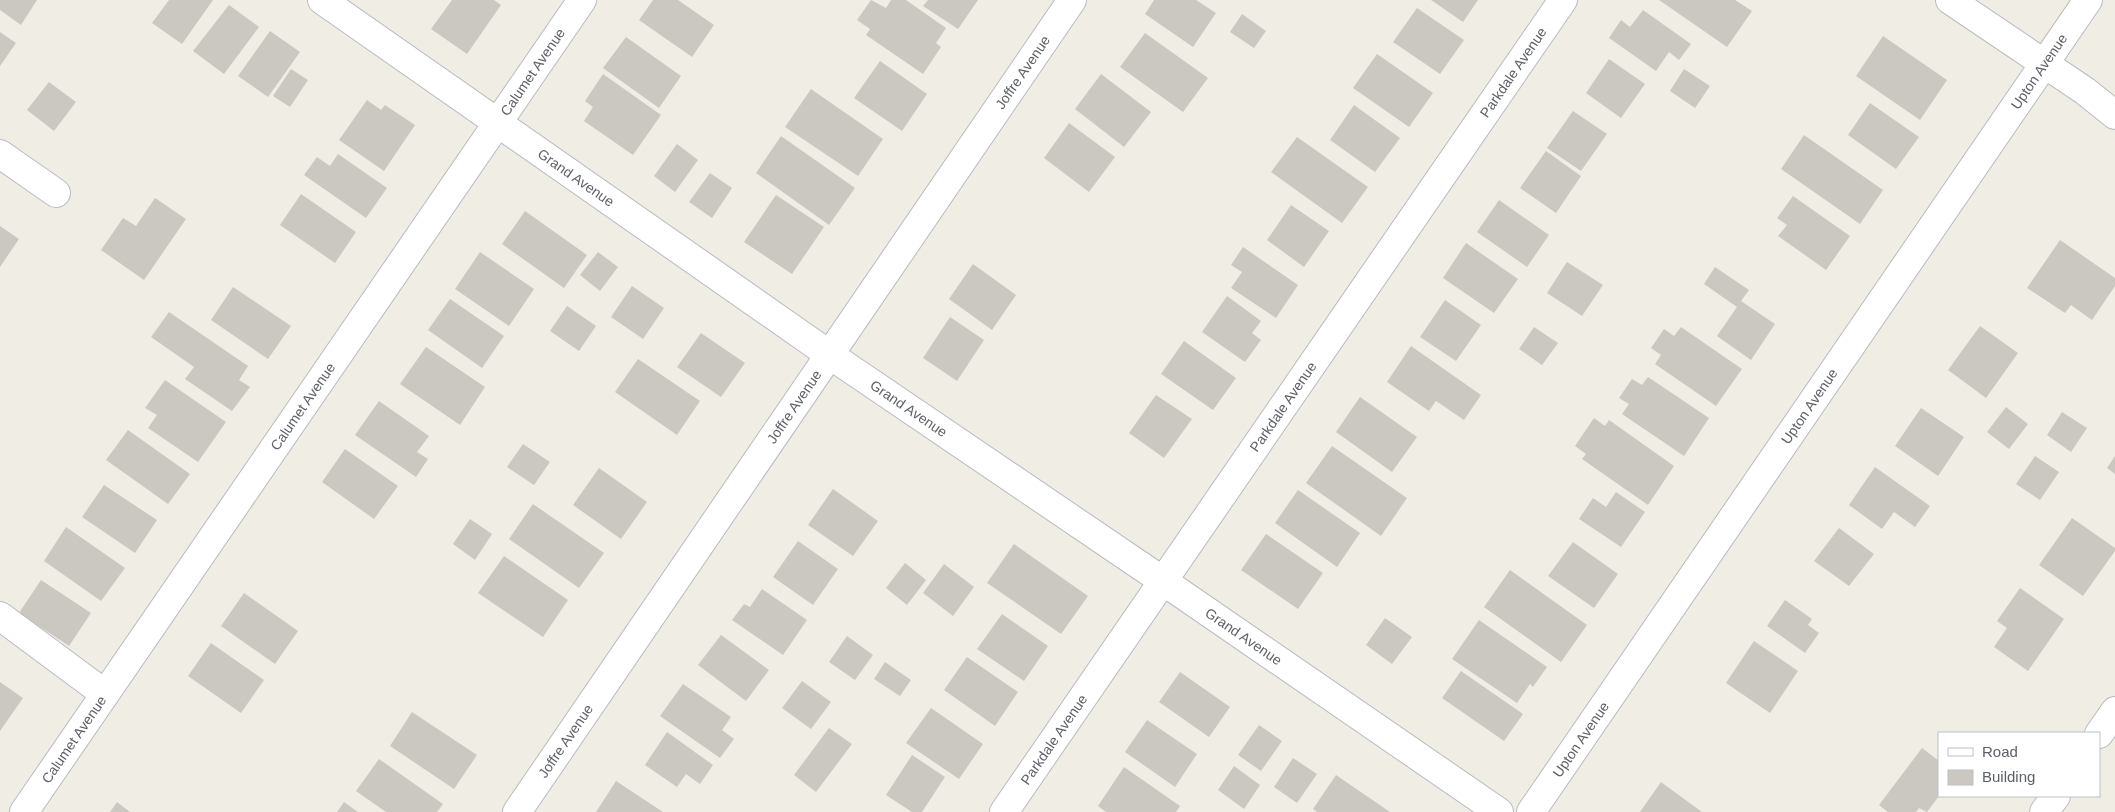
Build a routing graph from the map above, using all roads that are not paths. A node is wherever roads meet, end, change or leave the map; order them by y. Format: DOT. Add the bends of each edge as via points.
graph roads {
  1 [pos="322,0"];
  2 [pos="582,0"];
  3 [pos="1072,0"];
  4 [pos="1563,0"];
  5 [pos="1950,0"];
  6 [pos="2088,0"];
  7 [pos="2044,64"];
  8 [pos="2115,113"];
  9 [pos="498,124"];
  10 [pos="0,154"];
  11 [pos="56,193"];
  12 [pos="830,355"];
  13 [pos="1163,580"];
  14 [pos="0,616"];
  15 [pos="105,694"];
  16 [pos="2115,711"];
  17 [pos="2100,733"];
  18 [pos="2055,797"];
  19 [pos="24,812"];
  20 [pos="517,812"];
  21 [pos="1004,812"];
  22 [pos="1499,812"];
  23 [pos="1531,812"];
  24 [pos="2044,812"];
  1 -- 9 [label="street, Grand Avenue"];
  2 -- 9 [label="street, Calumet Avenue"];
  3 -- 12 [label="street, Joffre Avenue"];
  4 -- 13 [label="street, Parkdale Avenue"];
  5 -- 7 [label="street"];
  6 -- 7 [label="street, Upton Avenue"];
  7 -- 8 [label="street"];
  7 -- 23 [label="street, Upton Avenue"];
  9 -- 12 [label="street, Grand Avenue"];
  9 -- 15 [label="street, Calumet Avenue"];
  10 -- 11 [label="street"];
  12 -- 13 [label="street, Grand Avenue"];
  12 -- 20 [label="street, Joffre Avenue"];
  13 -- 21 [label="street, Parkdale Avenue"];
  13 -- 22 [label="street, Grand Avenue"];
  14 -- 15 [label="street"];
  15 -- 19 [label="street, Calumet Avenue"];
  16 -- 17 [label="street"];
  18 -- 24 [label="street"];
}
